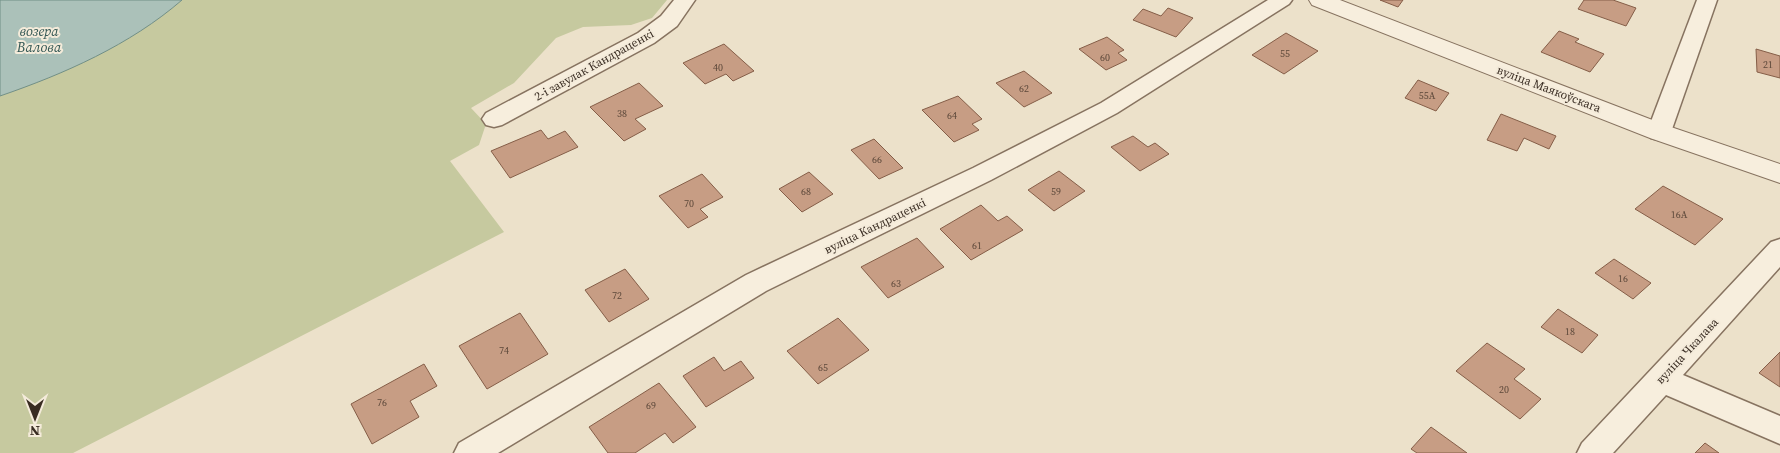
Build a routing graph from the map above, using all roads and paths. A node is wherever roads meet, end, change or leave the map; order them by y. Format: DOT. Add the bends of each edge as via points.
graph roads {
  1 [pos="685,0"];
  2 [pos="1282,0"];
  3 [pos="1320,0"];
  4 [pos="1707,0"];
  5 [pos="494,119"];
  6 [pos="1658,132"];
  7 [pos="1780,174"];
  8 [pos="1780,249"];
  9 [pos="1661,380"];
  10 [pos="1780,430"];
  11 [pos="470,453"];
  12 [pos="1593,453"];
  1 -- 5 [label="street, 2-і завулак Кандраценкі" via="669,21 646,38"];
  2 -- 11 [label="street, вуліца Кандраценкі" via="1109,108 982,174 756,283"];
  3 -- 6 [label="street, вуліца Маякоўскага"];
  4 -- 6 [label="street"];
  6 -- 7 [label="street, вуліца Маякоўскага"];
  8 -- 9 [label="street, вуліца Чкалава"];
  9 -- 10 [label="street"];
  9 -- 12 [label="street, вуліца Чкалава"];
}
